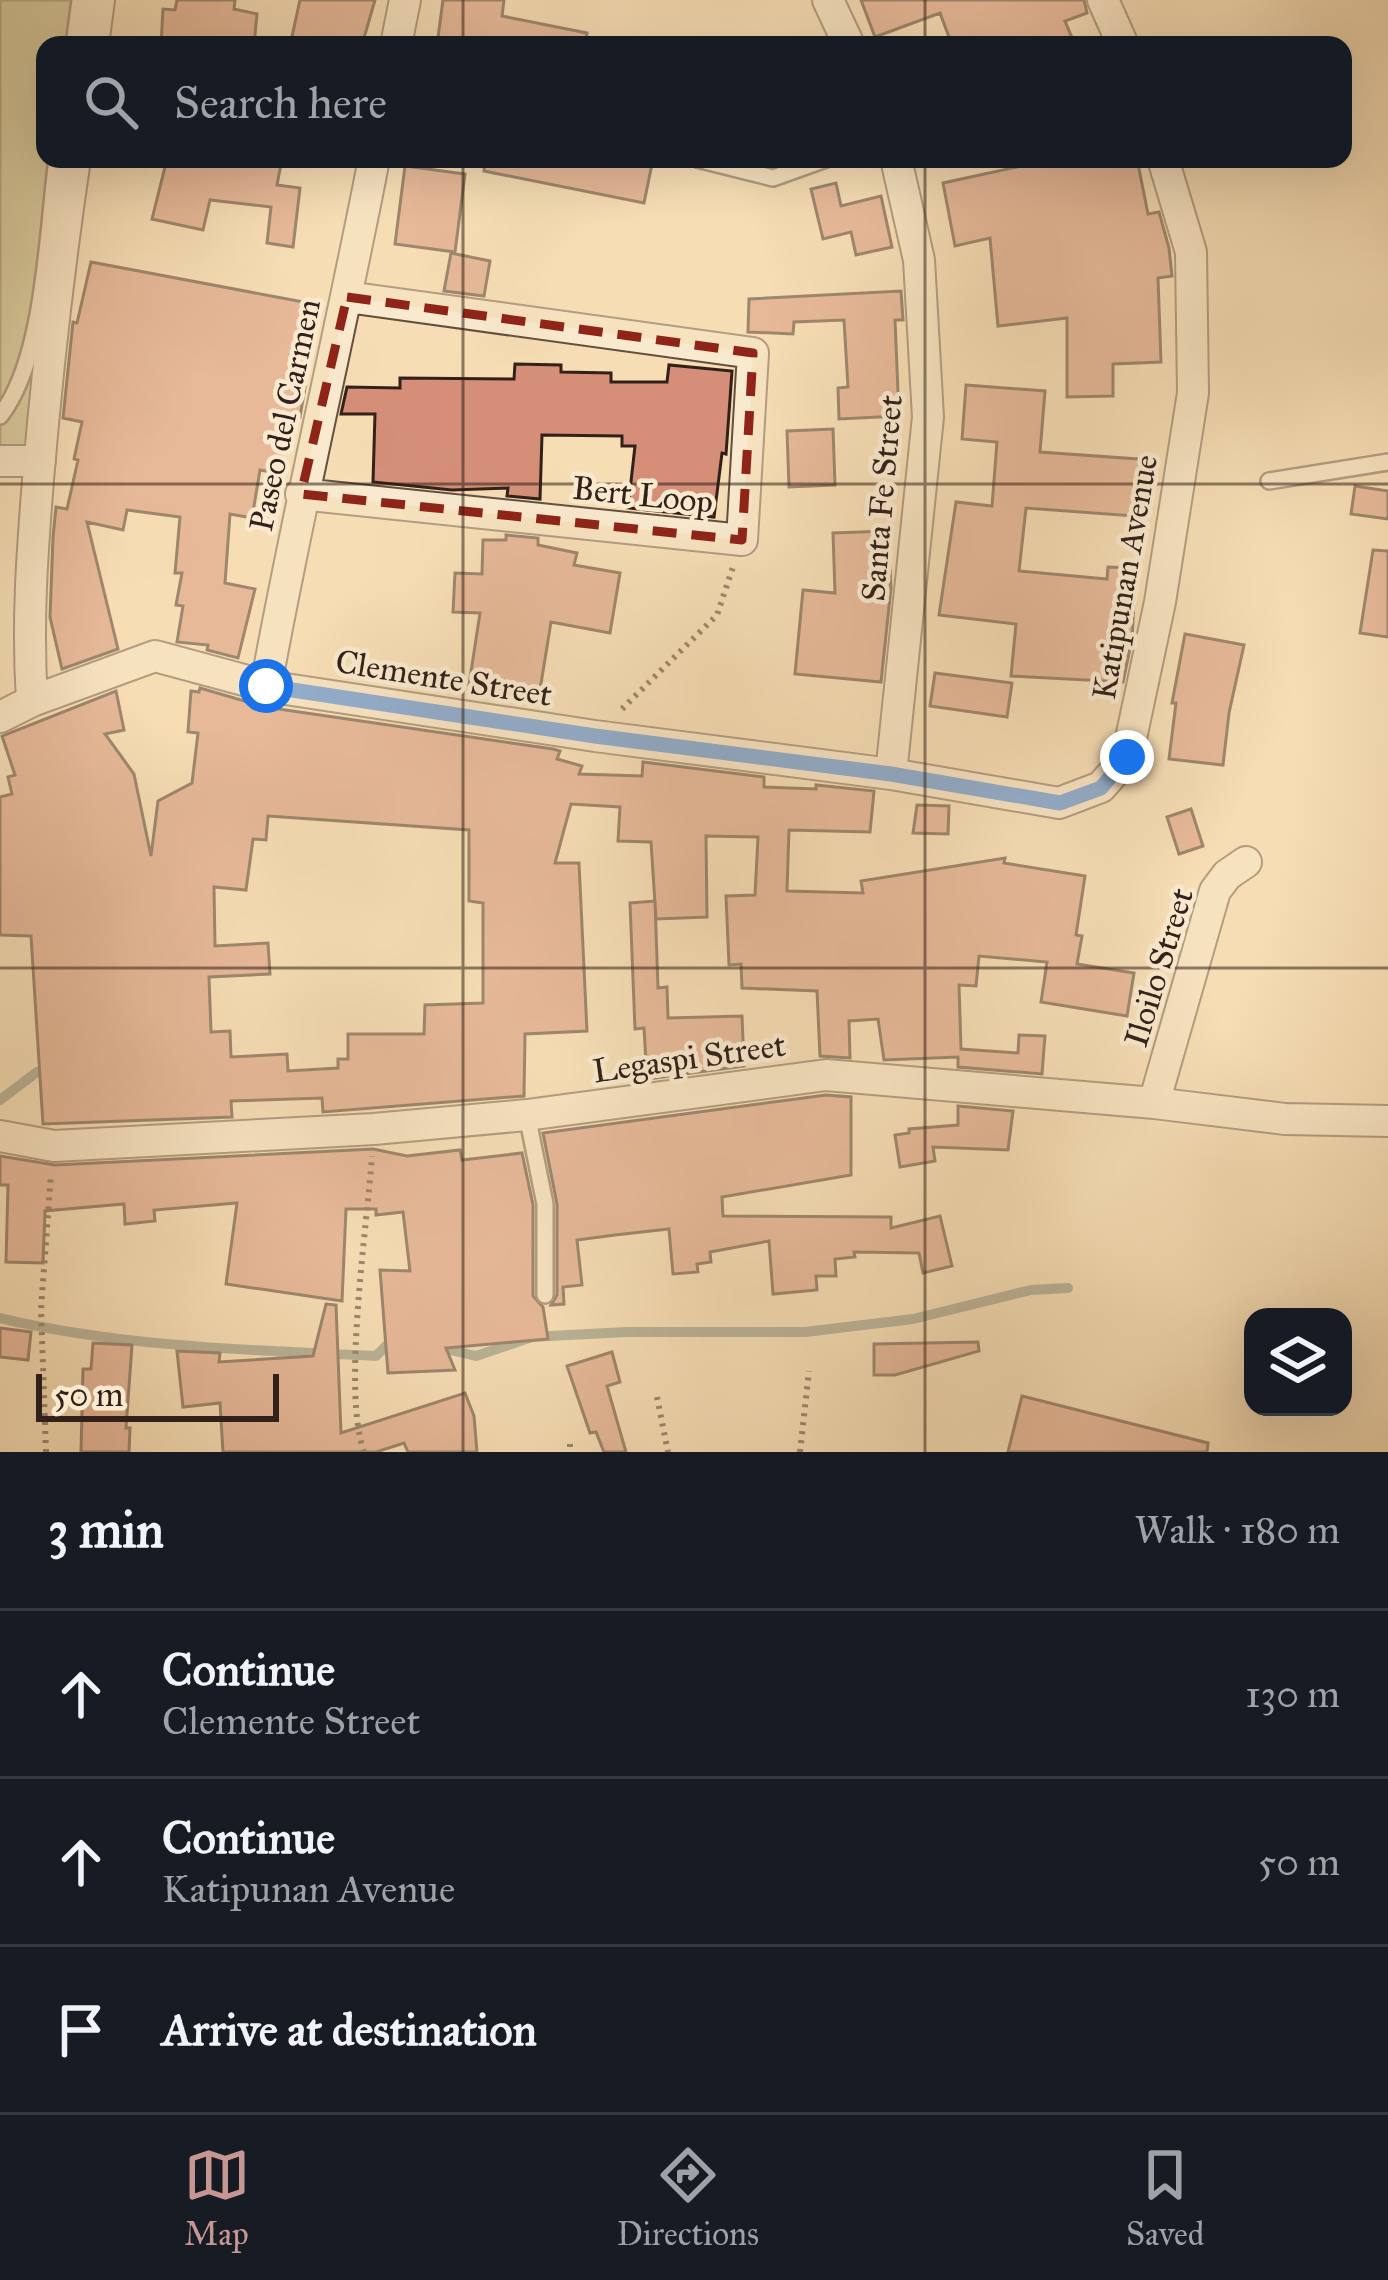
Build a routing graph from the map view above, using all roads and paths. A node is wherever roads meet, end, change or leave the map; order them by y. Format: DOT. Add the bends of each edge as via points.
graph roads {
  1 [pos="80,0"];
  2 [pos="100,0"];
  3 [pos="405,0"];
  4 [pos="828,0"];
  5 [pos="1103,0"];
  6 [pos="75,36"];
  7 [pos="94,36"];
  8 [pos="398,36"];
  9 [pos="844,36"];
  10 [pos="1119,36"];
  11 [pos="56,168"];
  12 [pos="74,168"];
  13 [pos="372,168"];
  14 [pos="733,168"];
  15 [pos="801,168"];
  16 [pos="898,168"];
  17 [pos="1166,168"];
  18 [pos="347,297"];
  19 [pos="0,416"];
  20 [pos="40,460"];
  21 [pos="0,461"];
  22 [pos="1388,462"];
  23 [pos="1269,481"];
  24 [pos="301,494"];
  25 [pos="742,541"];
  26 [pos="266,686"];
  27 [pos="32,701"];
  28 [pos="0,718"];
  29 [pos="595,736"];
  30 [pos="891,774"];
  31 [pos="1246,862"];
  32 [pos="1154,1103"];
  33 [pos="527,1115"];
  34 [pos="1388,1120"];
  35 [pos="374,1129"];
  36 [pos="0,1136"];
  37 [pos="54,1146"];
  38 [pos="545,1295"];
  39 [pos="809,1371"];
  40 [pos="658,1397"];
  41 [pos="46,1452"];
  42 [pos="364,1452"];
  43 [pos="668,1452"];
  44 [pos="800,1452"];
  1 -- 6 [label="lane"];
  2 -- 7 [label="street"];
  3 -- 8 [label="street"];
  4 -- 9 [label="street"];
  5 -- 10 [label="street"];
  11 -- 19 [label="lane" via="34,331 15,397"];
  12 -- 20 [label="street"];
  13 -- 18 [label="street, Paseo del Carmen"];
  14 -- 15 [label="lane" via="773,178"];
  16 -- 30 [label="street, Santa Fe Street" via="920,260 928,417"];
  17 -- 30 [label="street, Katipunan Avenue" via="1191,252 1193,393 1127,757 1101,788 1060,803"];
  18 -- 24 [label="street, Paseo del Carmen"];
  18 -- 25 [label="street, Bert Loop" via="752,353"];
  20 -- 21 [label="street"];
  20 -- 27 [label="street" via="27,624"];
  22 -- 23 [label="lane"];
  24 -- 25 [label="street, Bert Loop"];
  24 -- 26 [label="street, Paseo del Carmen"];
  25 -- 29 [label="path" via="717,615"];
  26 -- 27 [label="street, Clemente Street" via="155,656"];
  26 -- 29 [label="street, Clemente Street"];
  27 -- 28 [label="street, Clemente Street"];
  29 -- 30 [label="street, Clemente Street"];
  31 -- 32 [label="street, Iloilo Street" via="1215,891"];
  32 -- 33 [label="street, Legaspi Street" via="826,1076"];
  32 -- 34 [label="street, Legaspi Street" via="1285,1119"];
  33 -- 35 [label="street, Legaspi Street"];
  33 -- 38 [label="lane" via="545,1204"];
  35 -- 37 [label="street, Legaspi Street"];
  35 -- 42 [label="path" via="356,1370"];
  36 -- 37 [label="street, Legaspi Street"];
  37 -- 41 [label="path" via="41,1309"];
  39 -- 44 [label="path"];
  40 -- 43 [label="path"];
}
